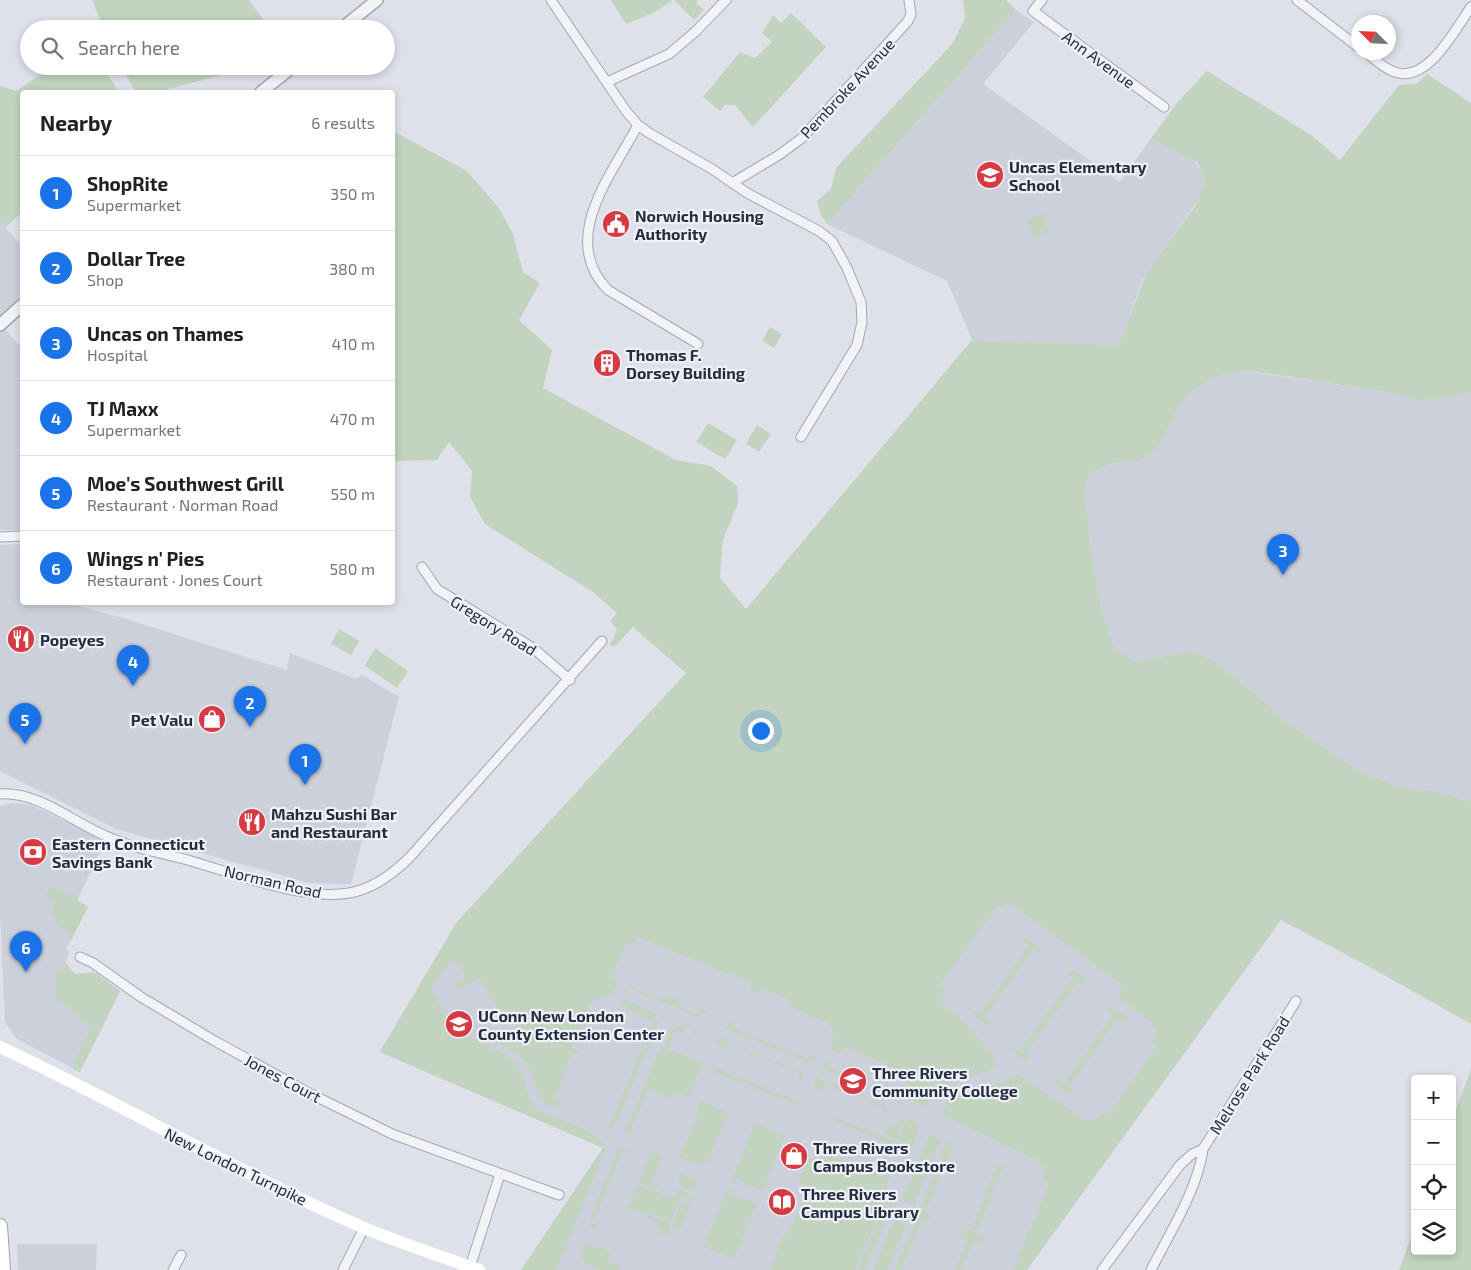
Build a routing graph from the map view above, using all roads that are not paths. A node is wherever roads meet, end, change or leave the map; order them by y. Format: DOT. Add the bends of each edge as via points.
graph roads {
  1 [pos="378,0"];
  2 [pos="551,0"];
  3 [pos="726,0"];
  4 [pos="909,0"];
  5 [pos="1042,0"];
  6 [pos="1297,0"];
  7 [pos="1462,0"];
  8 [pos="1471,7"];
  9 [pos="352,20"];
  10 [pos="1351,42"];
  11 [pos="1377,60"];
  12 [pos="283,75"];
  13 [pos="607,82"];
  14 [pos="264,90"];
  15 [pos="1164,107"];
  16 [pos="638,125"];
  17 [pos="732,183"];
  18 [pos="20,307"];
  19 [pos="0,325"];
  20 [pos="698,344"];
  21 [pos="801,438"];
  22 [pos="0,536"];
  23 [pos="20,536"];
  24 [pos="422,567"];
  25 [pos="602,641"];
  26 [pos="570,680"];
  27 [pos="0,794"];
  28 [pos="80,956"];
  29 [pos="1296,1001"];
  30 [pos="0,1047"];
  31 [pos="1203,1149"];
  32 [pos="500,1174"];
  33 [pos="559,1195"];
  34 [pos="0,1226"];
  35 [pos="364,1228"];
  36 [pos="181,1255"];
  37 [pos="475,1268"];
  38 [pos="3,1270"];
  39 [pos="173,1270"];
  40 [pos="343,1270"];
  41 [pos="1102,1270"];
  42 [pos="1151,1270"];
  1 -- 9 [label="street"];
  2 -- 13 [label="street"];
  3 -- 13 [label="street" via="669,54"];
  4 -- 17 [label="street, Pembroke Avenue" via="911,14 908,21 802,138"];
  5 -- 15 [label="street, Ann Avenue" via="1033,11"];
  6 -- 10 [label="street"];
  7 -- 8 [label="street"];
  8 -- 11 [label="street" via="1433,58 1417,72 1393,72"];
  12 -- 14 [label="street"];
  13 -- 16 [label="street"];
  16 -- 17 [label="street"];
  16 -- 20 [label="street" via="590,217 586,235 588,255 598,278 608,290"];
  17 -- 21 [label="street" via="829,238 840,252 857,290 862,312 857,346"];
  18 -- 19 [label="street"];
  22 -- 23 [label="street"];
  24 -- 26 [label="street, Gregory Road" via="437,589 536,650"];
  25 -- 26 [label="street, Norman Road"];
  26 -- 27 [label="street, Norman Road" via="410,857 385,878 351,893 302,892 128,844 106,837 26,796"];
  28 -- 32 [label="street, Jones Court" via="141,998 311,1094 392,1134"];
  29 -- 31 [label="street, Melrose Park Road"];
  30 -- 35 [label="main road, New London Turnpike" via="261,1180"];
  31 -- 41 [label="street, Melrose Park Road" via="1180,1165"];
  31 -- 42 [label="street, Melrose Park Road" via="1199,1170"];
  32 -- 33 [label="street, Jones Court"];
  32 -- 37 [label="street"];
  34 -- 38 [label="main road"];
  35 -- 37 [label="main road, New London Turnpike"];
  35 -- 40 [label="street"];
  36 -- 39 [label="street"];
}
